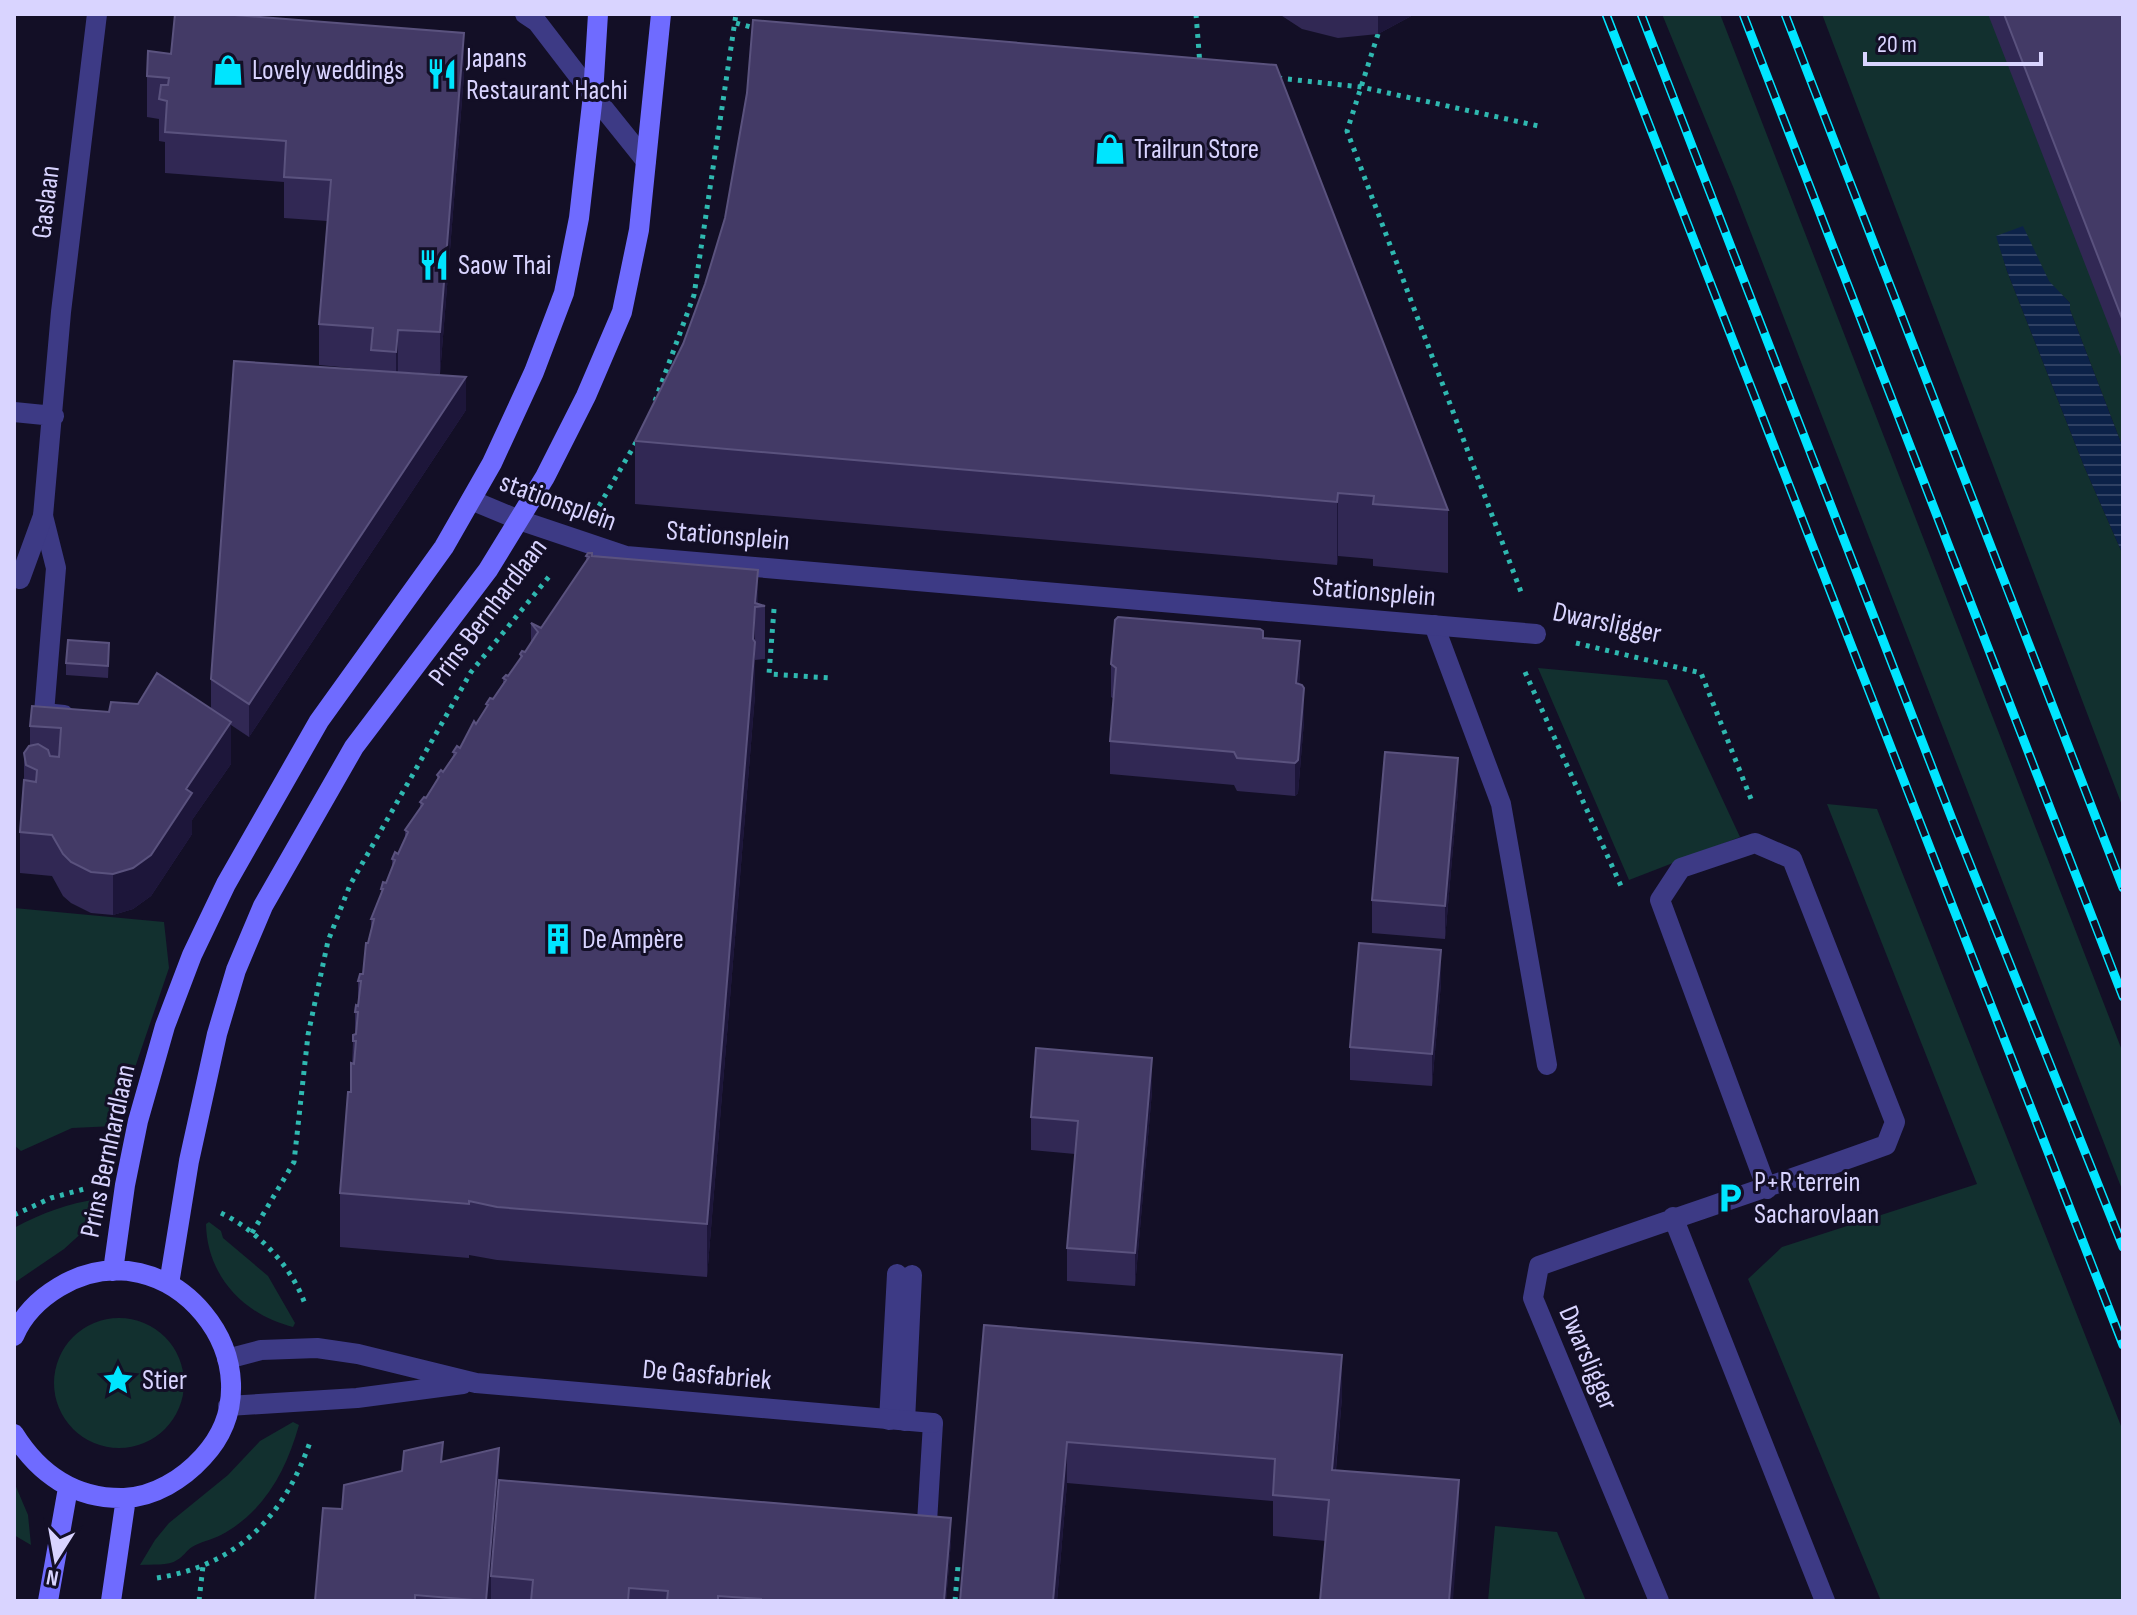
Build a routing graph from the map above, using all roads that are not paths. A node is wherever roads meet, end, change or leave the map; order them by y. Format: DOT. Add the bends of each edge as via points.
graph roads {
  1 [pos="97,14"];
  2 [pos="525,14"];
  3 [pos="598,14"];
  4 [pos="661,14"];
  5 [pos="593,95"];
  6 [pos="646,161"];
  7 [pos="14,412"];
  8 [pos="54,416"];
  9 [pos="471,500"];
  10 [pos="43,516"];
  11 [pos="519,520"];
  12 [pos="626,556"];
  13 [pos="17,578"];
  14 [pos="1434,625"];
  15 [pos="1536,634"];
  16 [pos="64,715"];
  17 [pos="1547,1065"];
  18 [pos="1767,1189"];
  19 [pos="1673,1217"];
  20 [pos="113,1271"];
  21 [pos="904,1274"];
  22 [pos="169,1284"];
  23 [pos="14,1336"];
  24 [pos="227,1359"];
  25 [pos="476,1383"];
  26 [pos="228,1406"];
  27 [pos="897,1420"];
  28 [pos="14,1434"];
  29 [pos="68,1488"];
  30 [pos="126,1498"];
  31 [pos="926,1539"];
  32 [pos="48,1601"];
  33 [pos="111,1601"];
  34 [pos="1659,1601"];
  35 [pos="1825,1601"];
  1 -- 8 [label="street, Gaslaan" via="61,312"];
  2 -- 5 [label="street" via="537,22"];
  3 -- 5 [label="main road, Prins Bernhardlaan"];
  4 -- 6 [label="main road, Prins Bernhardlaan"];
  5 -- 6 [label="street"];
  5 -- 9 [label="main road, Prins Bernhardlaan" via="564,293 534,372"];
  6 -- 11 [label="main road, Prins Bernhardlaan" via="622,312 586,396"];
  7 -- 8 [label="street"];
  8 -- 10 [label="street, Gaslaan"];
  9 -- 11 [label="street, stationsplein"];
  9 -- 20 [label="main road, Prins Bernhardlaan" via="444,547 319,721 192,955 138,1121"];
  10 -- 13 [label="street, Gaslaan"];
  10 -- 16 [label="street" via="56,568 44,713"];
  11 -- 12 [label="street, stationsplein"];
  11 -- 22 [label="main road, Prins Bernhardlaan" via="488,570 354,747 263,906 217,1034"];
  12 -- 14 [label="street, Stationsplein"];
  14 -- 15 [label="street, Stationsplein"];
  14 -- 17 [label="street" via="1501,804"];
  18 -- 18 [label="street, Dwarsligger" via="1886,1145 1895,1122 1792,859 1755,843 1681,868 1660,900"];
  18 -- 19 [label="street, Dwarsligger"];
  19 -- 34 [label="street, Dwarsligger" via="1539,1266 1533,1298"];
  19 -- 35 [label="street"];
  20 -- 22 [label="main road" via="142,1273"];
  20 -- 23 [label="main road" via="90,1273 48,1293"];
  21 -- 27 [label="street"];
  22 -- 24 [label="main road" via="206,1315"];
  24 -- 25 [label="street, De Gasfabriek" via="261,1350 317,1348"];
  24 -- 26 [label="main road"];
  25 -- 26 [label="street, De Gasfabriek"];
  25 -- 27 [label="street, De Gasfabriek"];
  26 -- 30 [label="main road" via="215,1440 192,1469 150,1493"];
  27 -- 31 [label="street, De Gasfabriek" via="933,1423"];
  28 -- 29 [label="main road" via="27,1455"];
  29 -- 30 [label="main road"];
  29 -- 32 [label="main road"];
  30 -- 33 [label="main road"];
}
